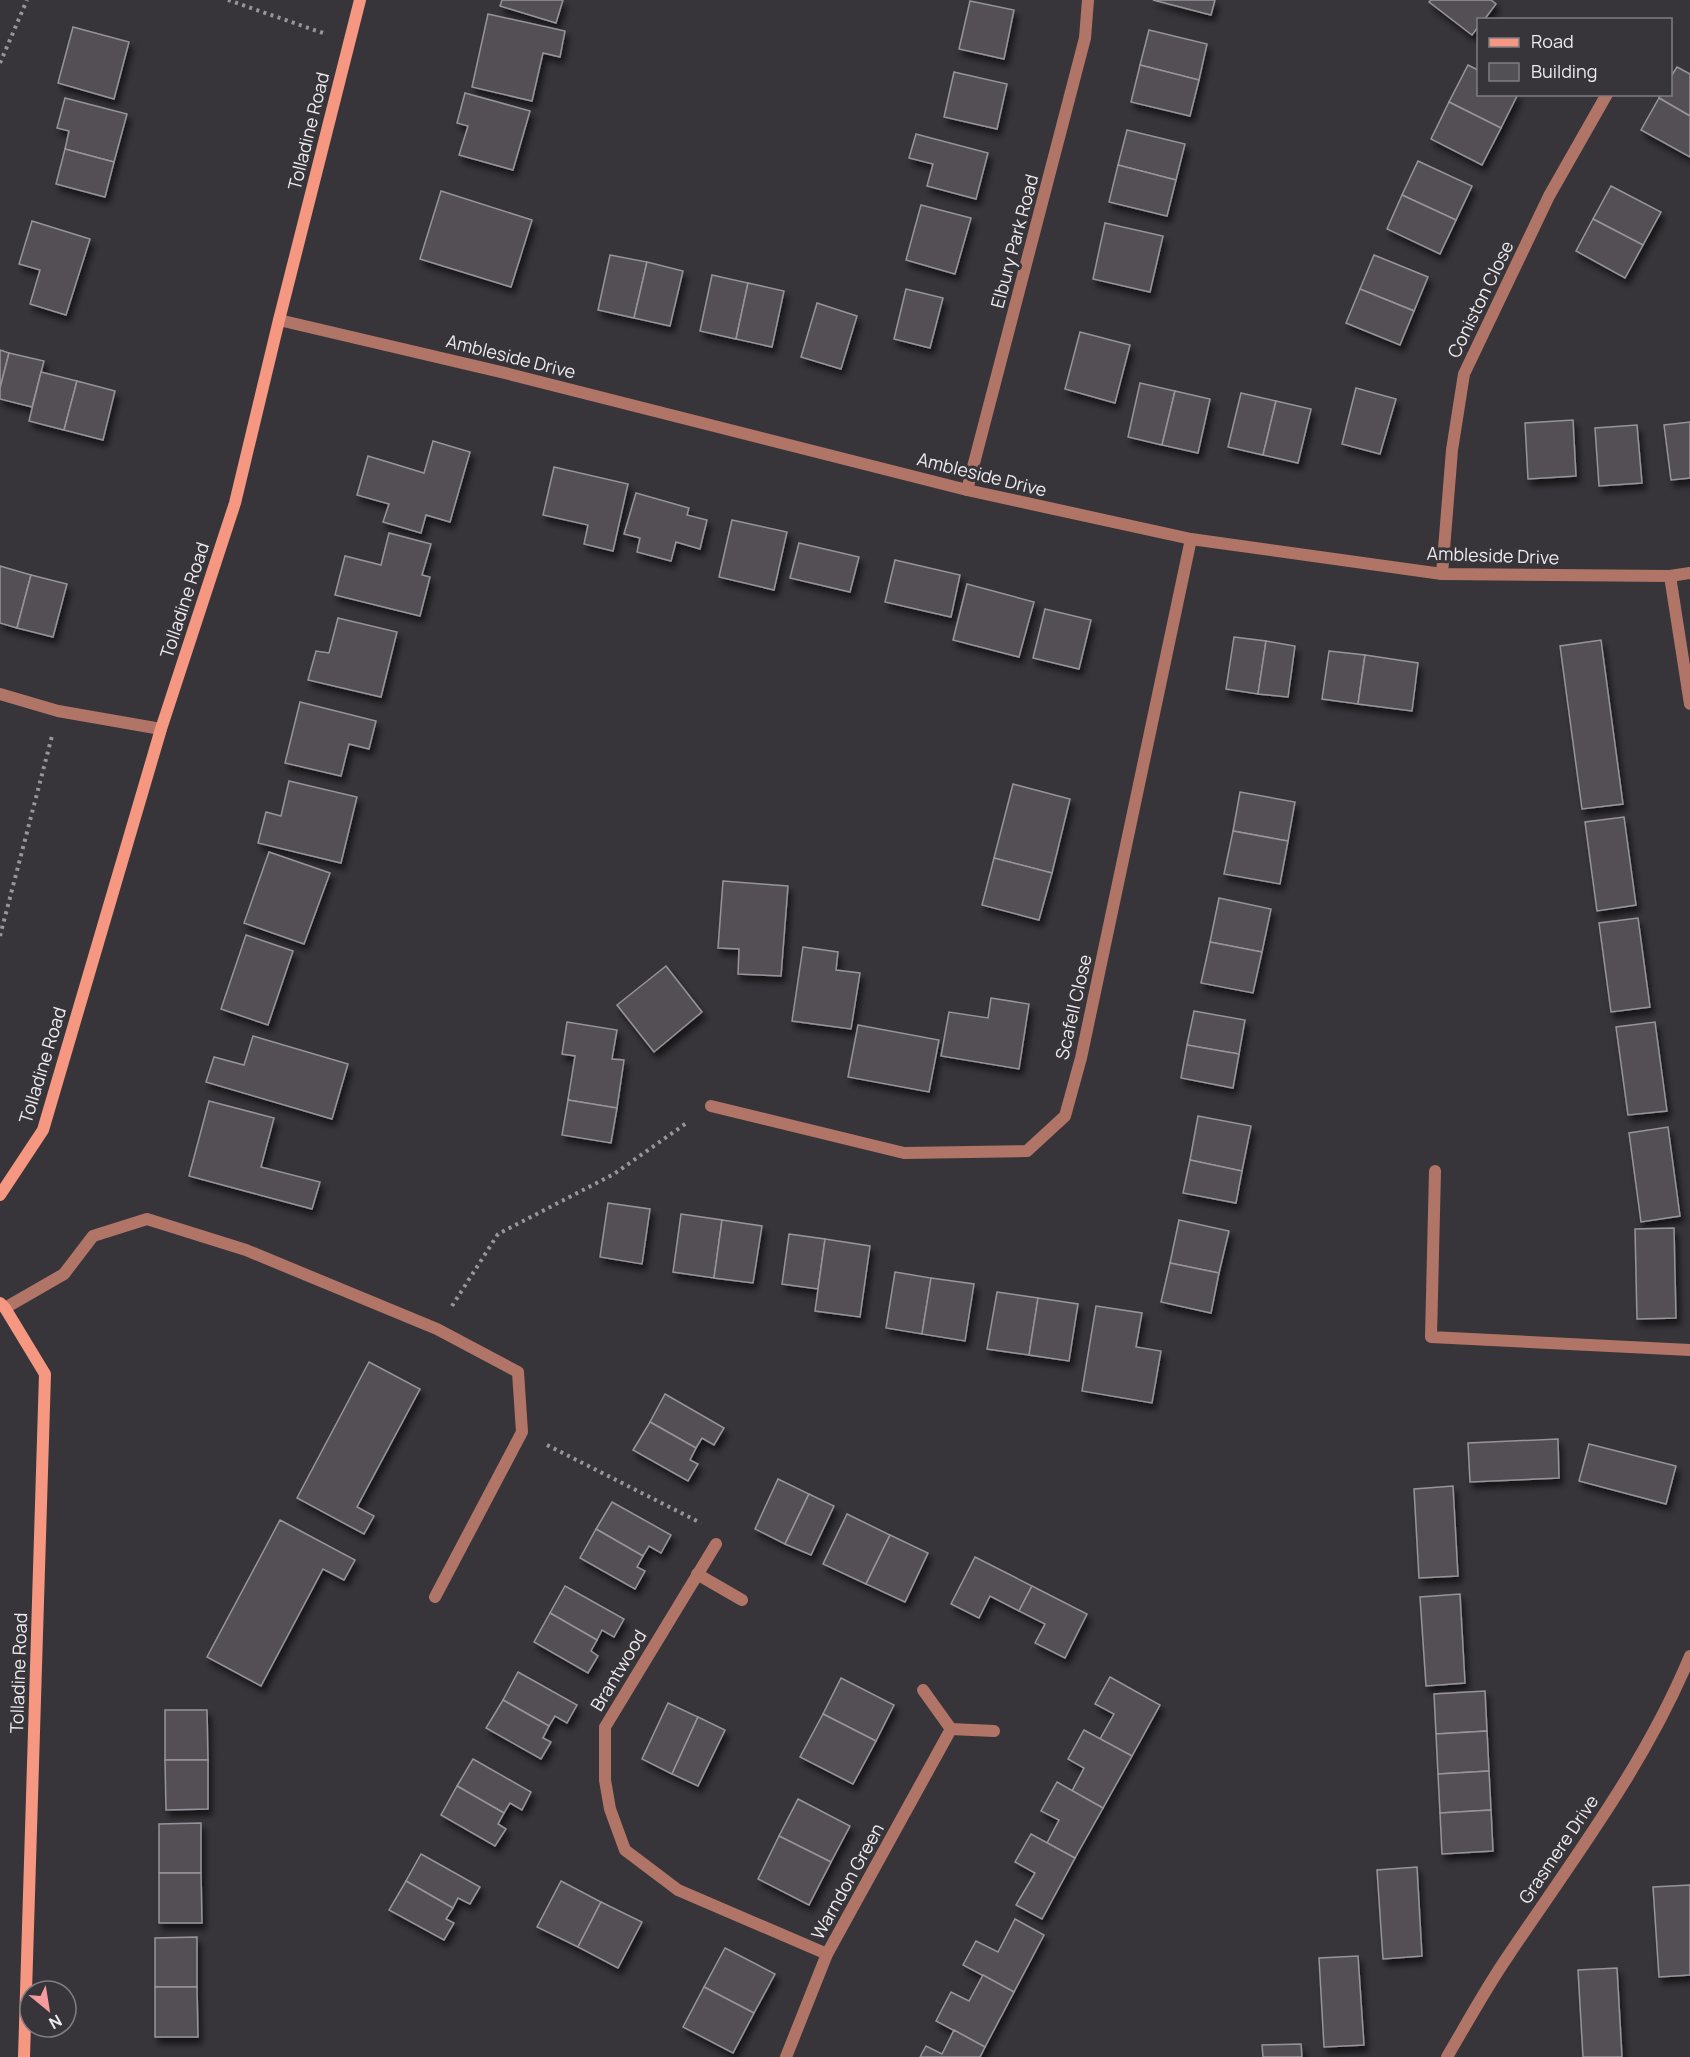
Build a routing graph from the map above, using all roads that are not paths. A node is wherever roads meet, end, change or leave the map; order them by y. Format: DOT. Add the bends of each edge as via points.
graph roads {
  1 [pos="360,0"];
  2 [pos="1088,0"];
  3 [pos="1604,96"];
  4 [pos="279,320"];
  5 [pos="967,490"];
  6 [pos="1191,539"];
  7 [pos="1690,573"];
  8 [pos="1442,574"];
  9 [pos="1670,576"];
  10 [pos="0,694"];
  11 [pos="1690,704"];
  12 [pos="161,729"];
  13 [pos="711,1106"];
  14 [pos="1435,1171"];
  15 [pos="0,1195"];
  16 [pos="3,1305"];
  17 [pos="1690,1350"];
  18 [pos="716,1544"];
  19 [pos="697,1574"];
  20 [pos="435,1598"];
  21 [pos="742,1600"];
  22 [pos="1690,1656"];
  23 [pos="923,1690"];
  24 [pos="951,1729"];
  25 [pos="994,1731"];
  26 [pos="827,1954"];
  27 [pos="24,2057"];
  28 [pos="786,2057"];
  29 [pos="1446,2057"];
  1 -- 4 [label="main road, Tolladine Road"];
  2 -- 5 [label="street, Elbury Park Road" via="1085,38"];
  3 -- 8 [label="street, Coniston Close" via="1549,196 1464,374 1452,450"];
  4 -- 5 [label="street, Ambleside Drive"];
  4 -- 12 [label="main road, Tolladine Road" via="235,503"];
  5 -- 6 [label="street, Ambleside Drive"];
  6 -- 8 [label="street, Ambleside Drive"];
  6 -- 13 [label="street, Scafell Close" via="1091,1011 1065,1116 1027,1151 904,1153"];
  7 -- 9 [label="street, Ambleside Drive"];
  8 -- 9 [label="street, Ambleside Drive"];
  9 -- 11 [label="street"];
  10 -- 12 [label="street" via="58,711"];
  12 -- 15 [label="main road, Tolladine Road" via="43,1131"];
  14 -- 17 [label="street" via="1431,1337"];
  16 -- 20 [label="street" via="63,1274 93,1236 147,1219 246,1250 437,1329 518,1372 522,1432"];
  16 -- 27 [label="main road, Tolladine Road" via="45,1374"];
  18 -- 19 [label="street, Brantwood"];
  19 -- 21 [label="street"];
  19 -- 26 [label="street, Brantwood" via="605,1727 605,1780 610,1809 625,1850 678,1890"];
  22 -- 29 [label="street, Grasmere Drive" via="1676,1690 1625,1782 1506,1959"];
  23 -- 24 [label="street"];
  24 -- 25 [label="street"];
  24 -- 26 [label="street, Warndon Green"];
  26 -- 28 [label="street, Warndon Green"];
}
